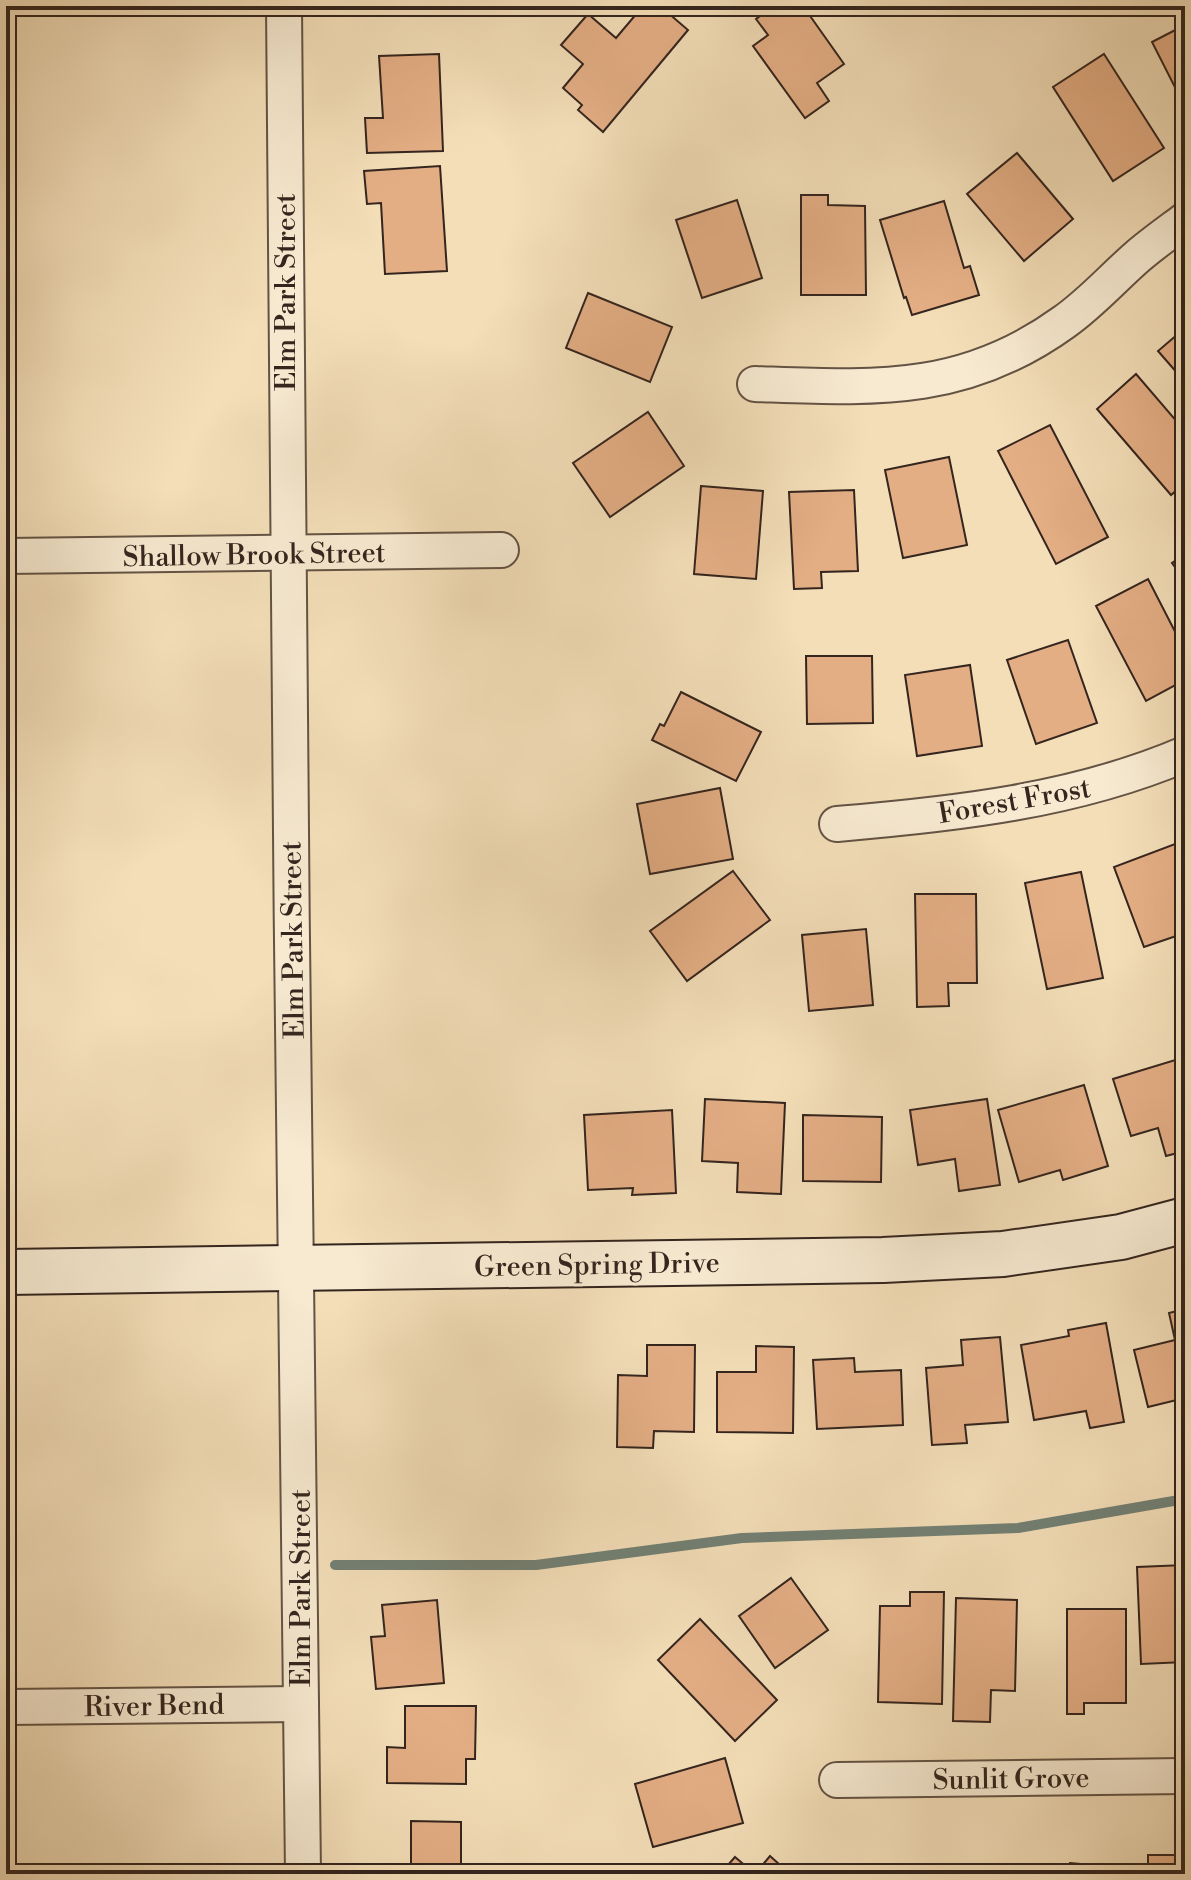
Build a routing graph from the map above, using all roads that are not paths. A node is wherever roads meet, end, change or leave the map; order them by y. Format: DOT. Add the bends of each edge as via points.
graph roads {
  1 [pos="284,6"];
  2 [pos="1185,220"];
  3 [pos="755,384"];
  4 [pos="501,550"];
  5 [pos="286,554"];
  6 [pos="6,556"];
  7 [pos="1185,754"];
  8 [pos="837,824"];
  9 [pos="1185,1220"];
  10 [pos="298,1269"];
  11 [pos="6,1272"];
  12 [pos="301,1704"];
  13 [pos="6,1707"];
  14 [pos="1185,1776"];
  15 [pos="837,1780"];
  16 [pos="303,1874"];
  1 -- 5 [label="street, Elm Park Street"];
  2 -- 3 [label="street" via="1067,320 1008,357 975,370 941,380 855,387"];
  4 -- 5 [label="street, Shallow Brook Street"];
  5 -- 6 [label="street, Shallow Brook Street"];
  5 -- 10 [label="street, Elm Park Street"];
  7 -- 8 [label="street, Forest Frost" via="1097,786 1021,802"];
  9 -- 10 [label="street, Green Spring Drive" via="1121,1237 1003,1254"];
  10 -- 11 [label="street, Green Spring Drive"];
  10 -- 12 [label="street, Elm Park Street"];
  12 -- 13 [label="street, River Bend"];
  12 -- 16 [label="street, Elm Park Street"];
  14 -- 15 [label="street, Sunlit Grove"];
}
